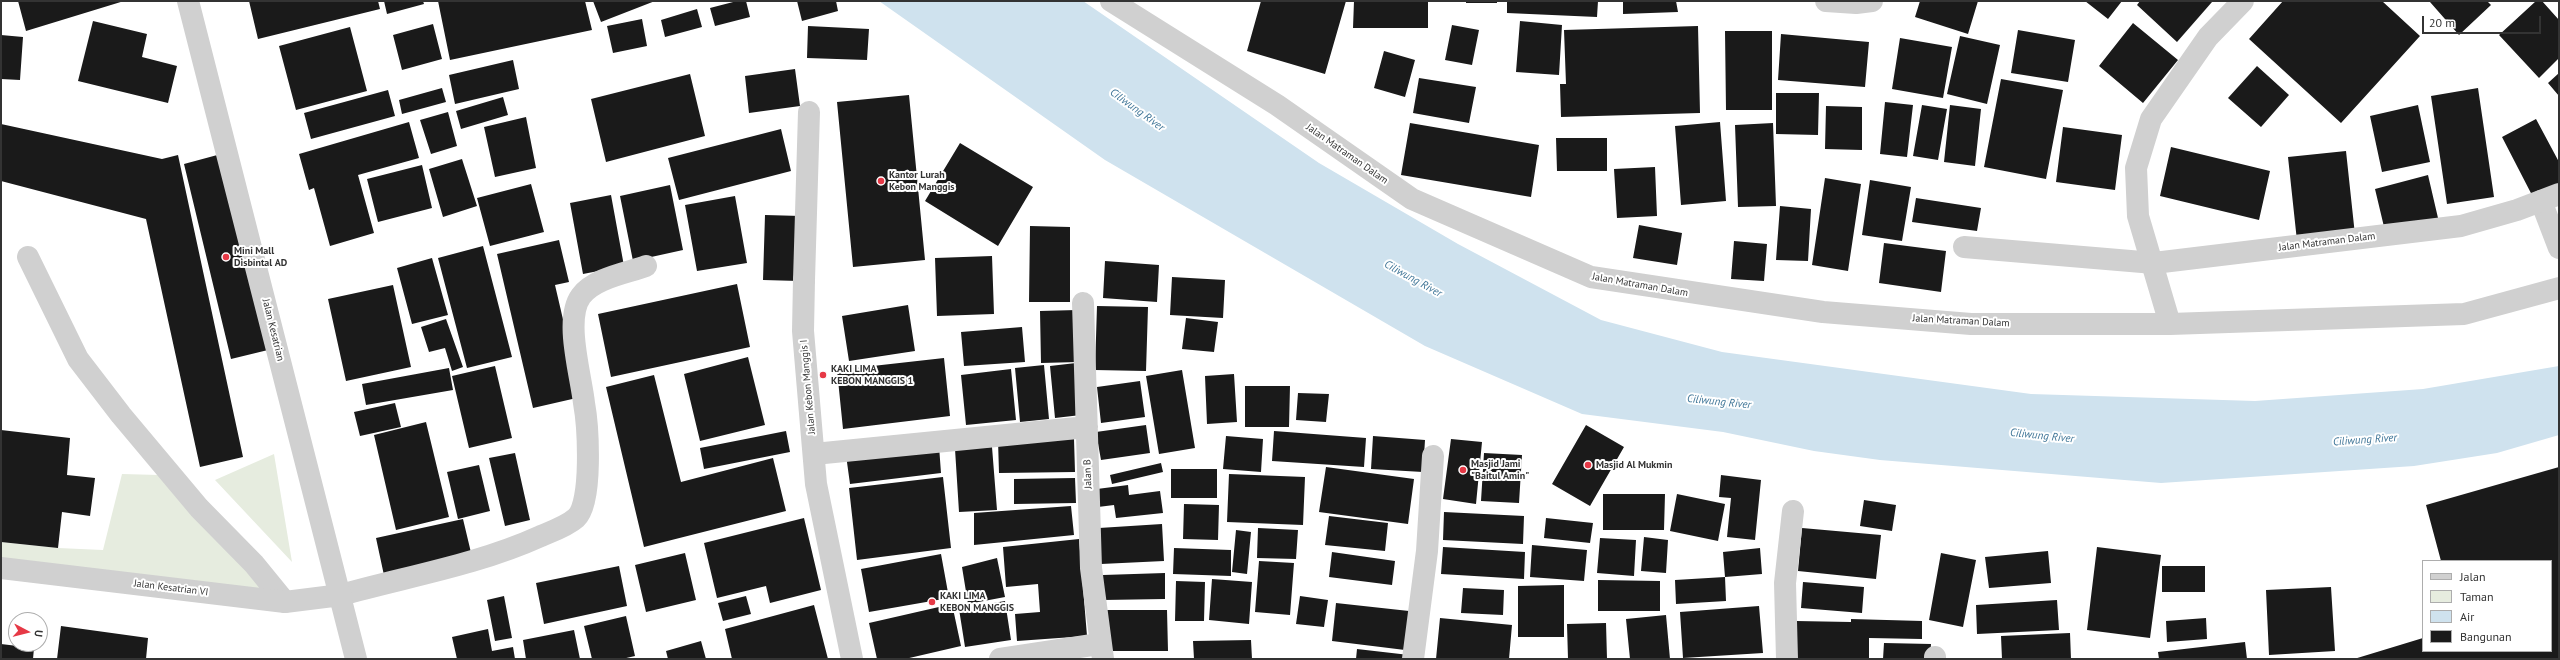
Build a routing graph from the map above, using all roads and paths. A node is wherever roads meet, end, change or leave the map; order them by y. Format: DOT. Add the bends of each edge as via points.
graph roads {
  1 [pos="188,1"];
  2 [pos="1111,1"];
  3 [pos="1826,1"];
  4 [pos="1872,1"];
  5 [pos="2242,1"];
  6 [pos="808,112"];
  7 [pos="2550,198"];
  8 [pos="1964,247"];
  9 [pos="2559,248"];
  10 [pos="28,257"];
  11 [pos="2154,263"];
  12 [pos="646,266"];
  13 [pos="2559,288"];
  14 [pos="1083,303"];
  15 [pos="2170,324"];
  16 [pos="1087,427"];
  17 [pos="814,454"];
  18 [pos="1433,456"];
  19 [pos="1793,510"];
  20 [pos="1,568"];
  21 [pos="341,595"];
  22 [pos="285,602"];
  23 [pos="1101,651"];
  24 [pos="356,659"];
  25 [pos="852,659"];
  26 [pos="1000,659"];
  27 [pos="1413,659"];
  28 [pos="1787,659"];
  1 -- 21 [label="street, Jalan Kesatrian"];
  2 -- 15 [label="street, Jalan Matraman Dalam" via="1277,104 1412,199 1591,277 1823,312 1971,324"];
  3 -- 4 [label="street"];
  5 -- 11 [label="street" via="2208,37 2151,119 2136,168 2138,216"];
  6 -- 17 [label="street, Jalan Kebon Manggis I" via="803,330"];
  7 -- 9 [label="street"];
  7 -- 11 [label="street, Jalan Matraman Dalam" via="2461,226"];
  8 -- 11 [label="street, Jalan Matraman Dalam"];
  10 -- 22 [label="street" via="78,359 121,416 199,508 254,564"];
  11 -- 15 [label="street"];
  12 -- 21 [label="street, Jalan Kesatrian VI" via="594,285 581,296 574,313 574,337 585,405 588,483 584,505 577,517 522,544 462,566"];
  13 -- 15 [label="street, Jalan Matraman Dalam" via="2464,314"];
  14 -- 16 [label="street, Jalan B"];
  16 -- 17 [label="street"];
  16 -- 23 [label="street, Jalan B" via="1091,568"];
  17 -- 25 [label="street, Jalan Kebon Manggis I" via="816,484"];
  18 -- 27 [label="street" via="1428,551"];
  19 -- 28 [label="street" via="1785,583"];
  20 -- 22 [label="street, Jalan Kesatrian VI"];
  21 -- 22 [label="street, Jalan Kesatrian VI"];
  21 -- 24 [label="street, Jalan Kesatrian"];
  23 -- 26 [label="street, Jalan B"];
}
